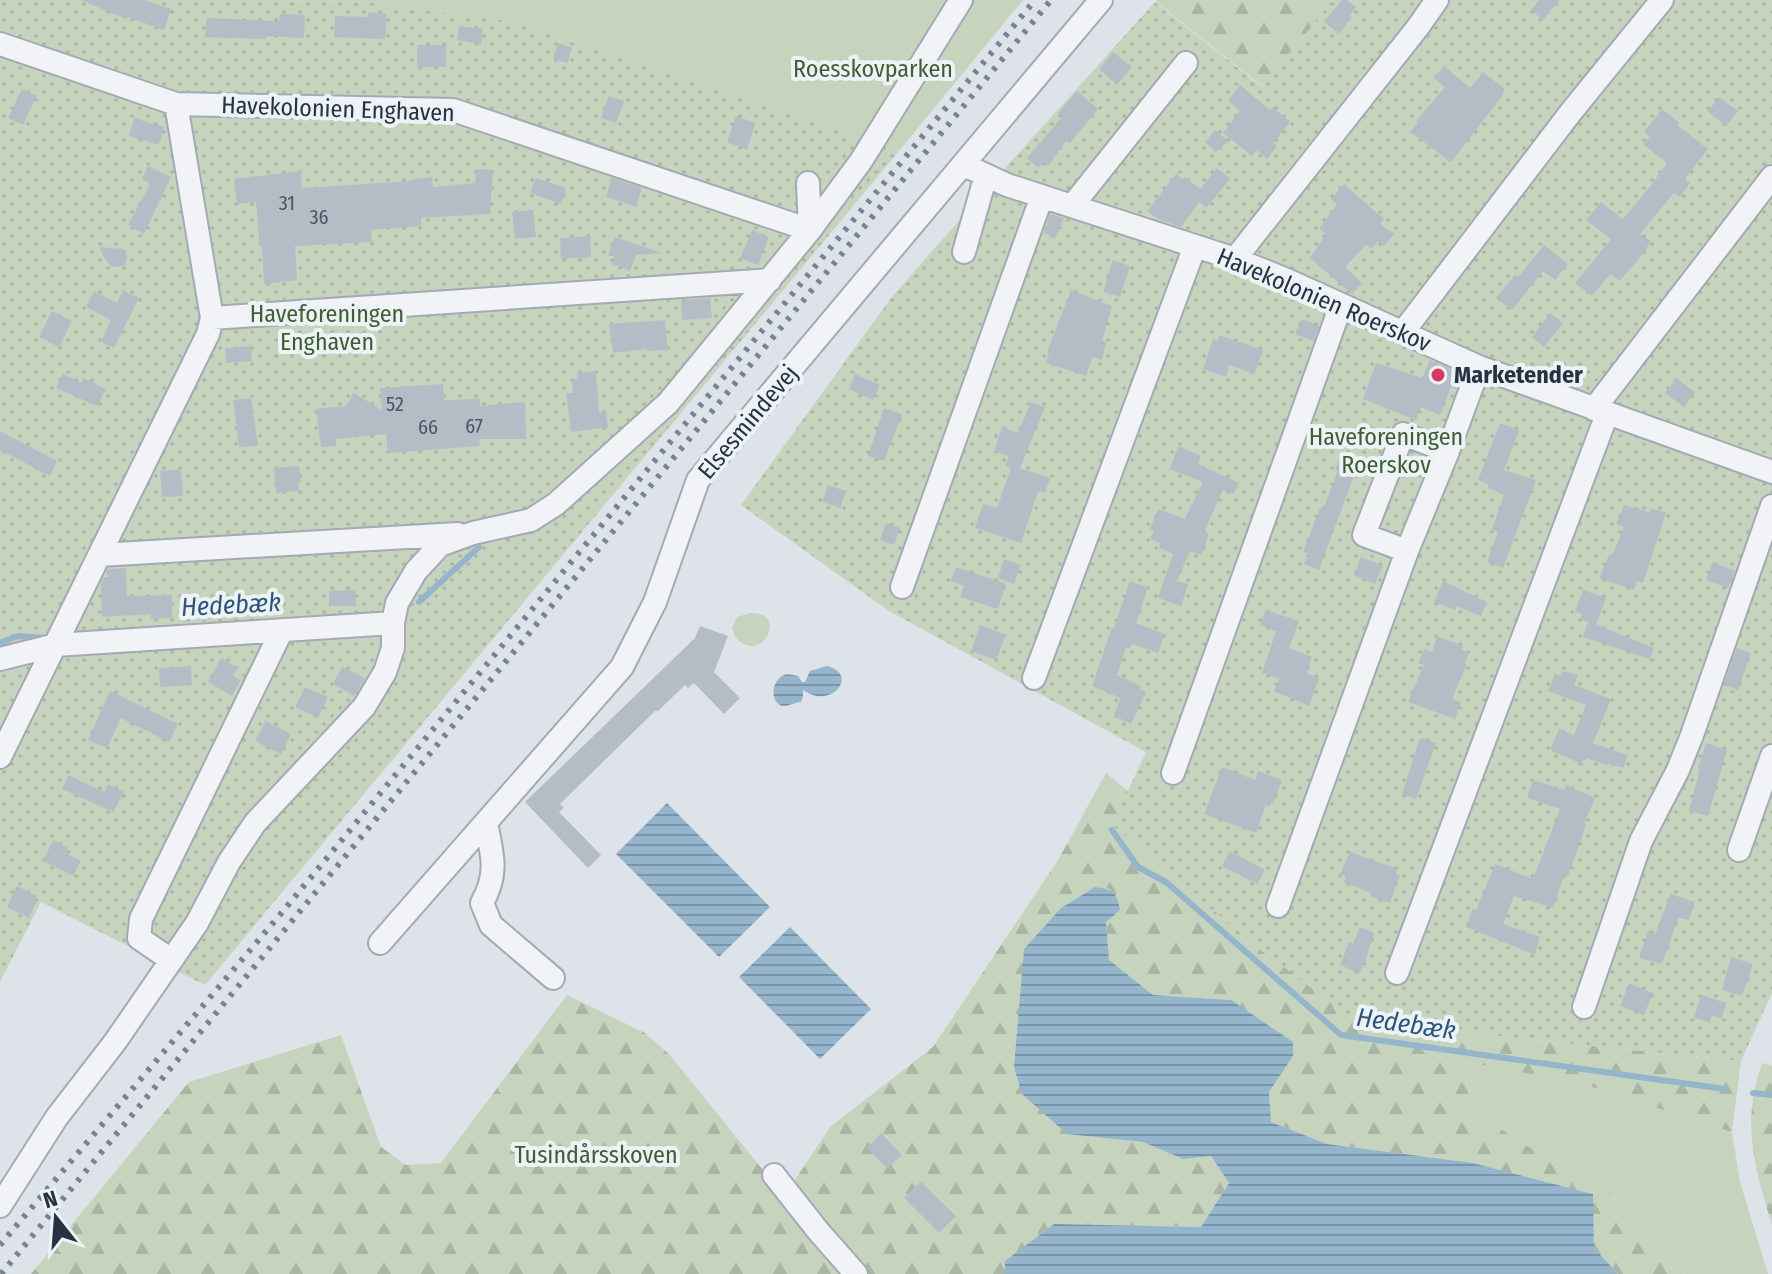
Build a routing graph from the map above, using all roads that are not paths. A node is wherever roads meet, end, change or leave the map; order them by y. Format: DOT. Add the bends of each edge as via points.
graph roads {
  1 [pos="961,0"];
  2 [pos="1101,0"];
  3 [pos="1437,0"];
  4 [pos="1662,0"];
  5 [pos="0,44"];
  6 [pos="1186,63"];
  7 [pos="176,104"];
  8 [pos="964,165"];
  9 [pos="986,175"];
  10 [pos="1772,177"];
  11 [pos="808,183"];
  12 [pos="1042,196"];
  13 [pos="1072,206"];
  14 [pos="810,230"];
  15 [pos="1195,246"];
  16 [pos="964,252"];
  17 [pos="1235,259"];
  18 [pos="770,280"];
  19 [pos="1341,305"];
  20 [pos="212,318"];
  21 [pos="1403,332"];
  22 [pos="1479,367"];
  23 [pos="1600,412"];
  24 [pos="1448,451"];
  25 [pos="1772,472"];
  26 [pos="1772,506"];
  27 [pos="473,533"];
  28 [pos="1407,551"];
  29 [pos="100,555"];
  30 [pos="902,587"];
  31 [pos="393,623"];
  32 [pos="281,632"];
  33 [pos="56,645"];
  34 [pos="0,659"];
  35 [pos="1034,678"];
  36 [pos="1772,756"];
  37 [pos="0,757"];
  38 [pos="1173,773"];
  39 [pos="486,822"];
  40 [pos="1739,850"];
  41 [pos="1278,906"];
  42 [pos="380,943"];
  43 [pos="171,960"];
  44 [pos="1397,973"];
  45 [pos="553,978"];
  46 [pos="1584,1007"];
  47 [pos="774,1175"];
  48 [pos="0,1206"];
  49 [pos="856,1274"];
  1 -- 14 [label="street" via="861,161"];
  2 -- 8 [label="street, Elsesmindevej"];
  3 -- 17 [label="street"];
  4 -- 21 [label="street"];
  5 -- 7 [label="street, Havekolonien Enghaven"];
  6 -- 13 [label="street"];
  7 -- 14 [label="street, Havekolonien Enghaven" via="453,110"];
  7 -- 20 [label="street"];
  8 -- 9 [label="street, Havekolonien Roerskov"];
  8 -- 39 [label="street, Elsesmindevej" via="698,480 655,602 622,667"];
  9 -- 12 [label="street, Havekolonien Roerskov"];
  9 -- 16 [label="street"];
  10 -- 23 [label="street"];
  11 -- 14 [label="street"];
  12 -- 13 [label="street, Havekolonien Roerskov"];
  12 -- 30 [label="street"];
  13 -- 15 [label="street, Havekolonien Roerskov"];
  14 -- 18 [label="street"];
  15 -- 17 [label="street, Havekolonien Roerskov"];
  15 -- 35 [label="street"];
  17 -- 19 [label="street, Havekolonien Roerskov"];
  18 -- 20 [label="street"];
  18 -- 27 [label="street" via="668,403 556,504 531,520"];
  19 -- 21 [label="street, Havekolonien Roerskov"];
  19 -- 38 [label="street"];
  20 -- 29 [label="street"];
  21 -- 22 [label="street, Havekolonien Roerskov"];
  22 -- 23 [label="street, Havekolonien Roerskov"];
  22 -- 24 [label="street"];
  23 -- 25 [label="street, Havekolonien Roerskov"];
  23 -- 44 [label="street"];
  24 -- 28 [label="street"];
  24 -- 28 [label="street" via="1403,434 1364,535"];
  26 -- 46 [label="street" via="1692,735 1641,841"];
  27 -- 29 [label="street"];
  27 -- 31 [label="street" via="440,545 416,571 397,603"];
  28 -- 41 [label="street"];
  29 -- 33 [label="street"];
  31 -- 32 [label="street"];
  31 -- 43 [label="street" via="393,648 385,672 364,707 255,823"];
  32 -- 33 [label="street"];
  32 -- 43 [label="street" via="141,919 139,938"];
  33 -- 34 [label="street"];
  33 -- 37 [label="street"];
  36 -- 40 [label="street"];
  39 -- 42 [label="street, Elsesmindevej"];
  39 -- 45 [label="street" via="494,864 482,903 491,925"];
  43 -- 48 [label="street"];
  47 -- 49 [label="street"];
}
